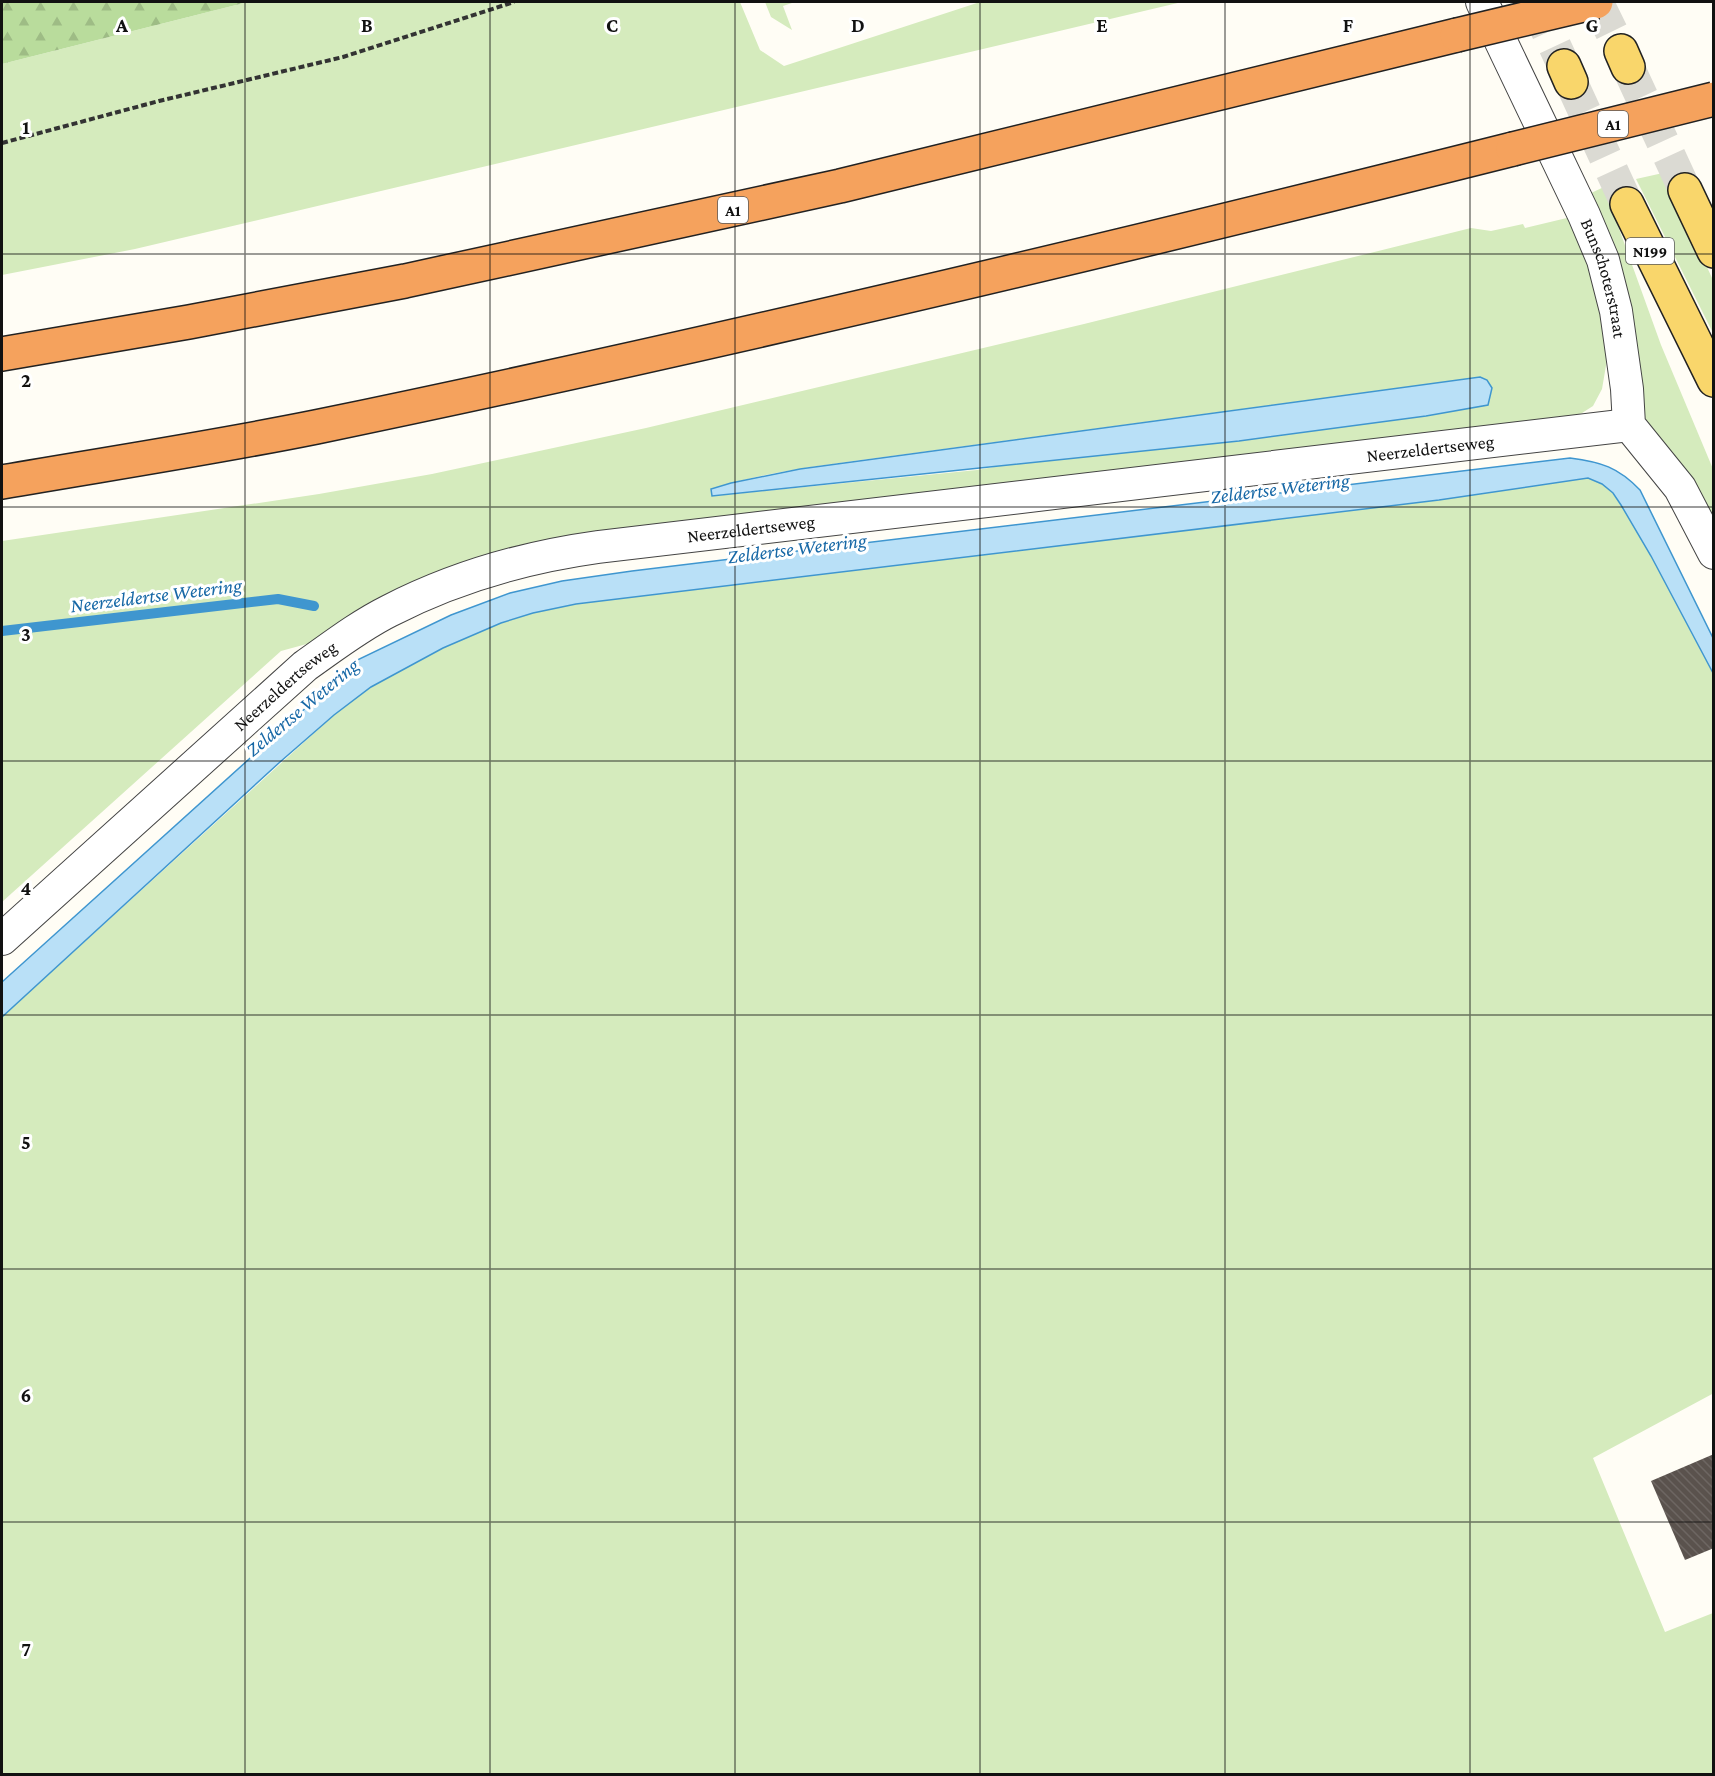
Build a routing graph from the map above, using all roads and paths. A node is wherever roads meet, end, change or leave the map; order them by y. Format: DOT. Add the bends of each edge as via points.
graph roads {
  1 [pos="514,2"];
  2 [pos="1482,2"];
  3 [pos="1596,2"];
  4 [pos="1713,99"];
  5 [pos="2,143"];
  6 [pos="1685,190"];
  7 [pos="1627,204"];
  8 [pos="1713,251"];
  9 [pos="2,354"];
  10 [pos="1713,380"];
  11 [pos="1629,425"];
  12 [pos="2,482"];
  13 [pos="1713,553"];
  14 [pos="2,939"];
  1 -- 5 [label="path" via="343,57"];
  2 -- 11 [label="street, Bunschoterstraat" via="1603,260 1616,311"];
  3 -- 9 [label="highway, A1, bridge" via="829,189 393,283"];
  4 -- 12 [label="highway, A1, bridge" via="1164,237 832,314 312,428"];
  6 -- 8 [label="main road"];
  7 -- 10 [label="main road, N199"];
  11 -- 13 [label="street" via="1680,488"];
  11 -- 14 [label="street, Neerzeldertseweg" via="560,552 459,580 388,611 305,666"];
}
